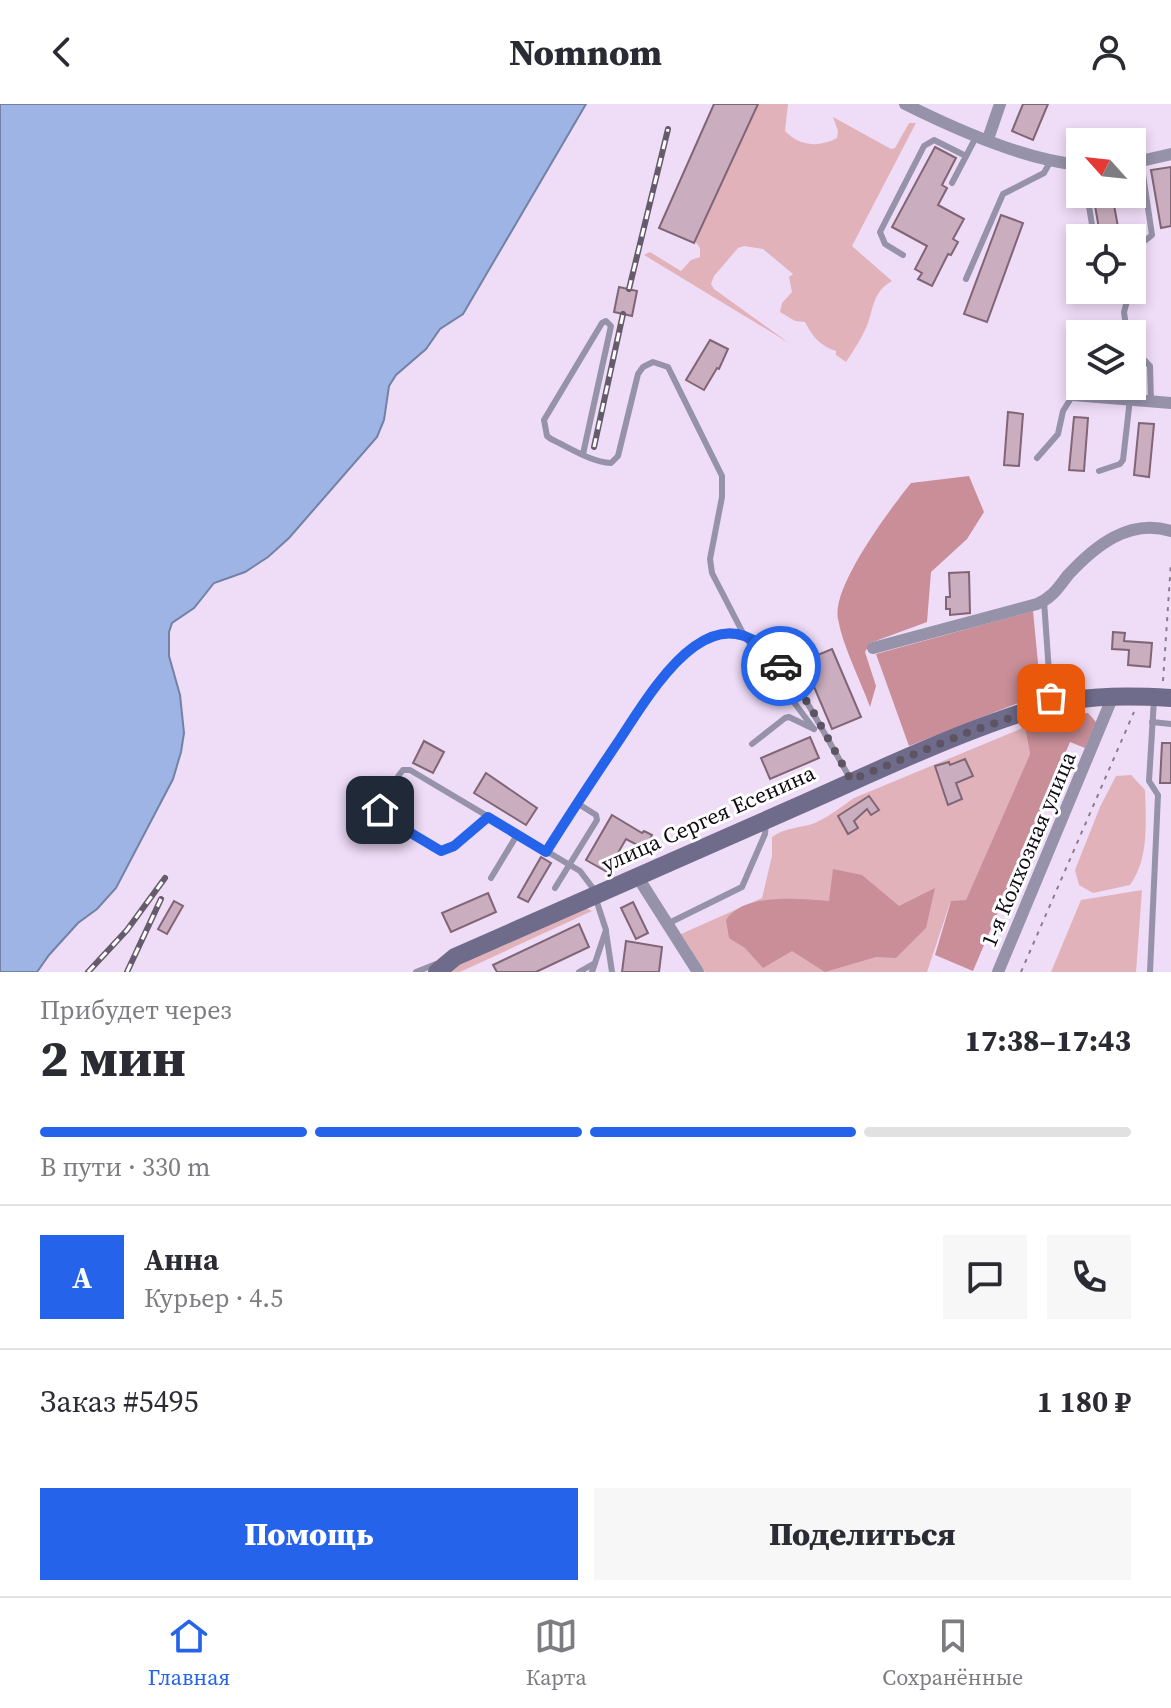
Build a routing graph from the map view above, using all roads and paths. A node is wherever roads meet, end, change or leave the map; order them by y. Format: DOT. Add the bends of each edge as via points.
graph roads {
  1 [pos="905,104"];
  2 [pos="1000,104"];
  3 [pos="983,137"];
  4 [pos="1171,154"];
  5 [pos="966,156"];
  6 [pos="1146,160"];
  7 [pos="1050,162"];
  8 [pos="1066,164"];
  9 [pos="952,183"];
  10 [pos="1146,208"];
  11 [pos="1146,240"];
  12 [pos="903,255"];
  13 [pos="966,279"];
  14 [pos="1146,364"];
  15 [pos="1070,400"];
  16 [pos="1130,400"];
  17 [pos="1140,400"];
  18 [pos="1151,401"];
  19 [pos="1171,403"];
  20 [pos="583,454"];
  21 [pos="1037,458"];
  22 [pos="1099,471"];
  23 [pos="1171,531"];
  24 [pos="1171,562"];
  25 [pos="1044,601"];
  26 [pos="745,637"];
  27 [pos="873,648"];
  28 [pos="1163,693"];
  29 [pos="1113,696"];
  30 [pos="1051,704"];
  31 [pos="1136,707"];
  32 [pos="1152,722"];
  33 [pos="1171,724"];
  34 [pos="818,729"];
  35 [pos="752,744"];
  36 [pos="851,780"];
  37 [pos="577,803"];
  38 [pos="488,817"];
  39 [pos="767,820"];
  40 [pos="517,835"];
  41 [pos="546,852"];
  42 [pos="569,865"];
  43 [pos="637,876"];
  44 [pos="491,878"];
  45 [pos="555,888"];
  46 [pos="595,894"];
  47 [pos="667,924"];
  48 [pos="606,930"];
  49 [pos="455,957"];
  50 [pos="595,963"];
  51 [pos="416,972"];
  52 [pos="437,972"];
  53 [pos="579,972"];
  54 [pos="592,972"];
  55 [pos="612,972"];
  56 [pos="698,972"];
  57 [pos="998,972"];
  58 [pos="1021,972"];
  59 [pos="1150,972"];
  1 -- 3 [label="street"];
  2 -- 3 [label="street"];
  3 -- 5 [label="lane"];
  3 -- 7 [label="street"];
  4 -- 6 [label="street"];
  5 -- 9 [label="lane"];
  5 -- 12 [label="lane" via="934,140 924,146 880,232 885,244"];
  7 -- 8 [label="street"];
  7 -- 13 [label="lane" via="1044,173 1003,194"];
  10 -- 11 [label="lane" via="1152,235"];
  14 -- 18 [label="lane" via="1152,371"];
  15 -- 21 [label="lane" via="1058,434"];
  16 -- 22 [label="lane" via="1123,460"];
  17 -- 18 [label="street"];
  18 -- 19 [label="street"];
  20 -- 20 [label="lane" via="547,436 544,420 606,321 611,326"];
  20 -- 26 [label="lane" via="605,463 616,460 638,374 653,362 668,367 720,469 722,497 710,565"];
  23 -- 25 [label="street" via="1143,528 1115,535"];
  24 -- 28 [label="path"];
  25 -- 27 [label="street"];
  25 -- 30 [label="lane"];
  26 -- 34 [label="lane"];
  26 -- 34 [label="lane" via="771,652 804,697"];
  26 -- 37 [label="lane" via="721,634 687,651 650,693"];
  28 -- 29 [label="street, улица Сергея Есенина"];
  28 -- 32 [label="lane"];
  29 -- 30 [label="street, улица Сергея Есенина"];
  29 -- 57 [label="street, 1-я Колхозная улица"];
  30 -- 36 [label="street, улица Сергея Есенина"];
  31 -- 58 [label="path"];
  32 -- 33 [label="lane"];
  32 -- 59 [label="lane" via="1149,781 1158,795"];
  34 -- 35 [label="lane" via="789,717"];
  34 -- 36 [label="lane"];
  36 -- 39 [label="street, улица Сергея Есенина"];
  37 -- 41 [label="lane"];
  37 -- 42 [label="lane" via="597,820"];
  38 -- 38 [label="lane" via="410,770 399,775 380,810 441,851"];
  38 -- 40 [label="lane"];
  39 -- 43 [label="street, улица Сергея Есенина"];
  39 -- 47 [label="lane" via="742,887"];
  40 -- 41 [label="lane"];
  40 -- 44 [label="lane"];
  41 -- 42 [label="lane"];
  42 -- 45 [label="lane"];
  42 -- 46 [label="lane" via="587,879"];
  43 -- 46 [label="street, улица Сергея Есенина"];
  43 -- 47 [label="street"];
  46 -- 48 [label="lane"];
  46 -- 49 [label="street, улица Сергея Есенина"];
  47 -- 56 [label="street"];
  48 -- 50 [label="lane"];
  48 -- 55 [label="lane"];
  49 -- 51 [label="lane"];
  49 -- 52 [label="street, улица Сергея Есенина"];
  50 -- 53 [label="lane"];
  50 -- 54 [label="lane"];
}
